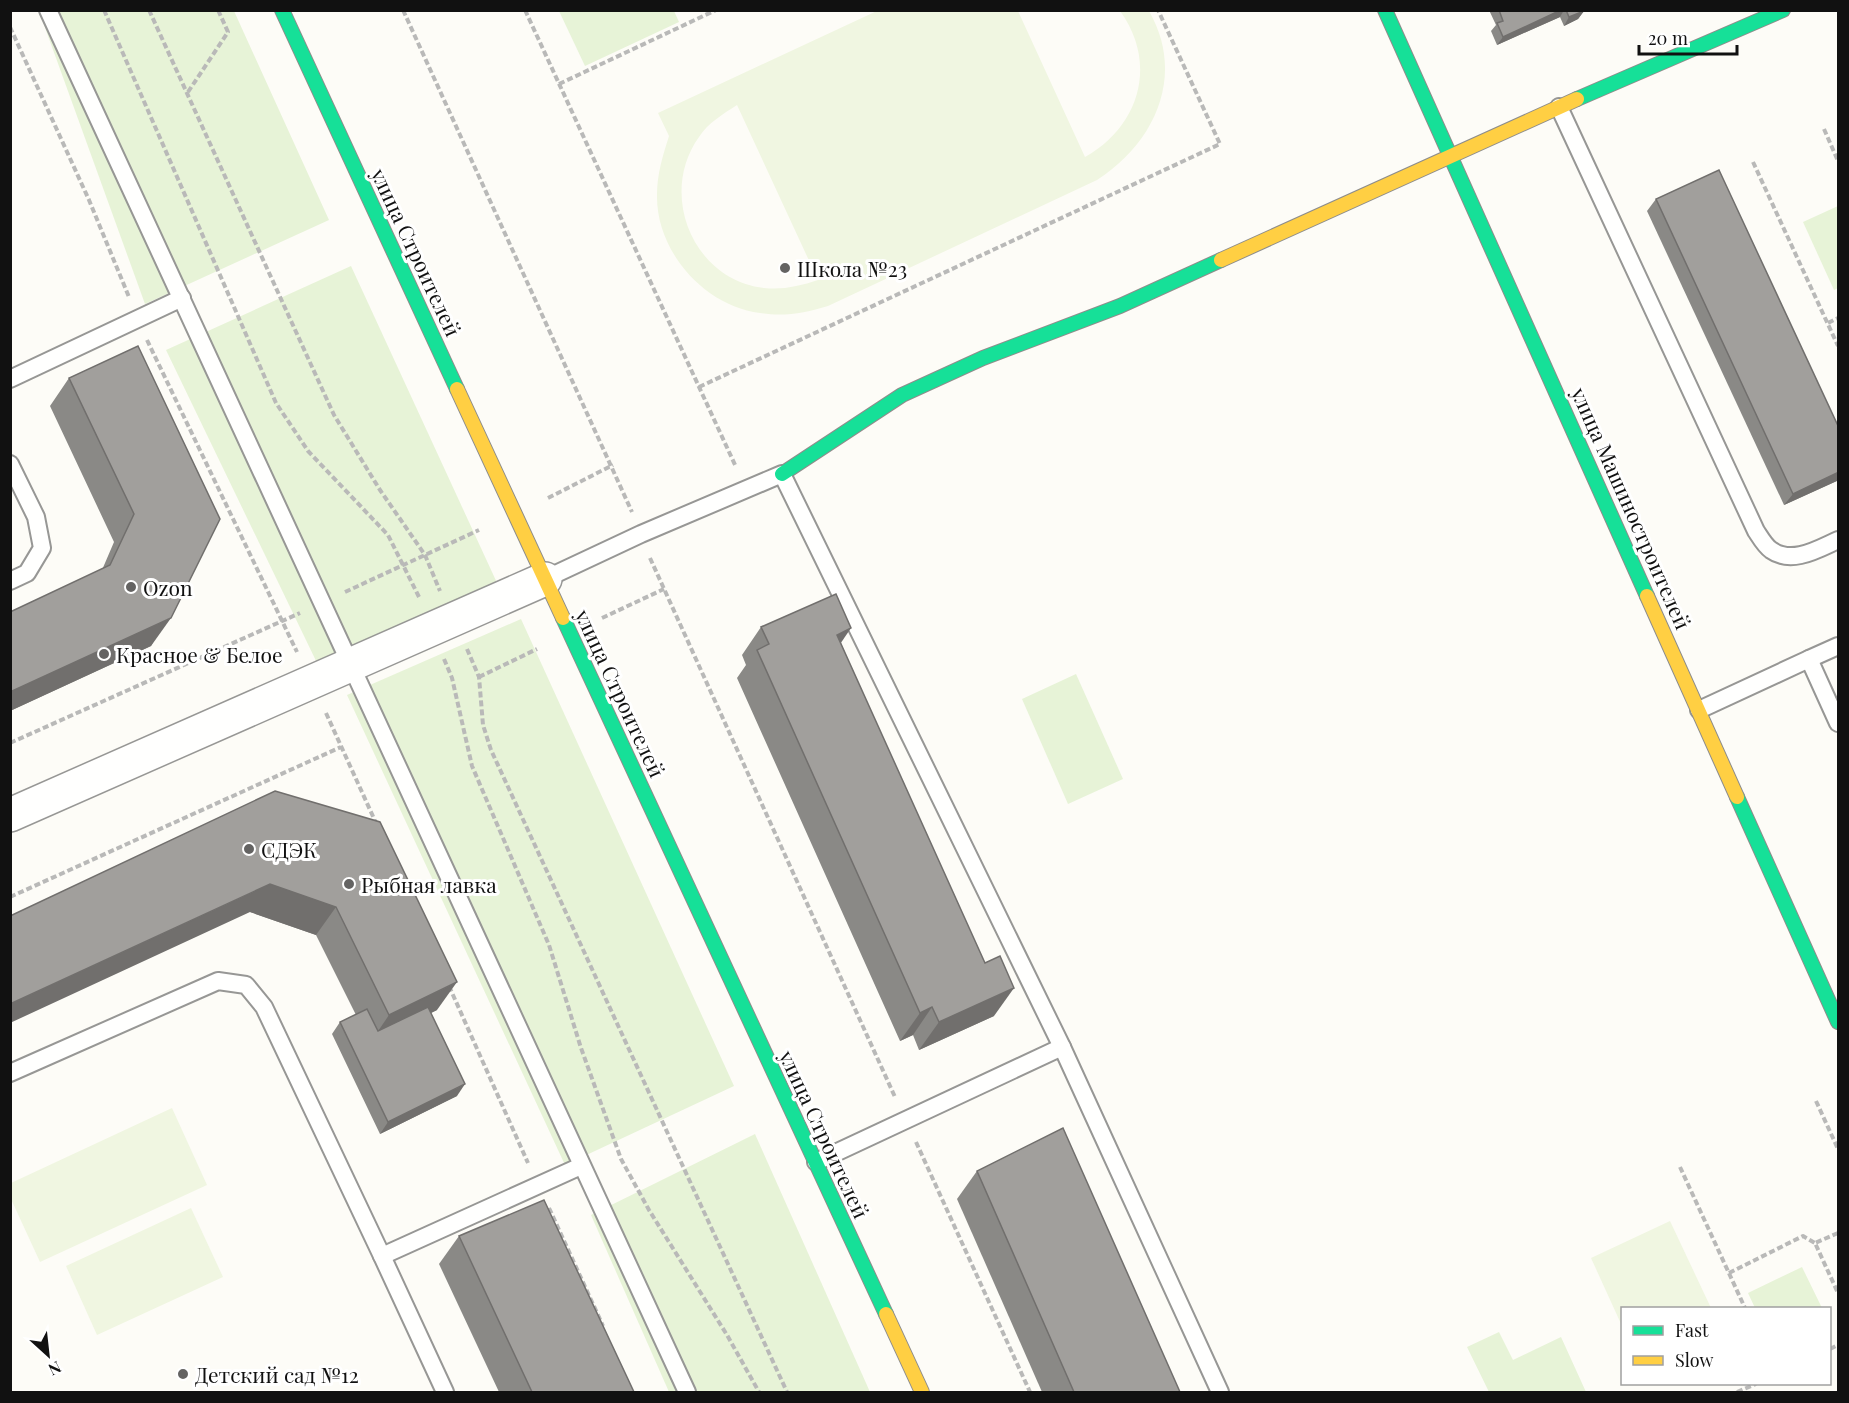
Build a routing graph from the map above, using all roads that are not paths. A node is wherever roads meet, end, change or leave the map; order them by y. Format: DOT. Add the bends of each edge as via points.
graph roads {
  1 [pos="48,10"];
  2 [pos="282,10"];
  3 [pos="1385,10"];
  4 [pos="1783,10"];
  5 [pos="1559,107"];
  6 [pos="1450,154"];
  7 [pos="182,298"];
  8 [pos="10,379"];
  9 [pos="10,464"];
  10 [pos="782,474"];
  11 [pos="1839,540"];
  12 [pos="545,579"];
  13 [pos="10,581"];
  14 [pos="1839,646"];
  15 [pos="1809,659"];
  16 [pos="350,664"];
  17 [pos="1699,710"];
  18 [pos="1839,723"];
  19 [pos="10,815"];
  20 [pos="1839,1022"];
  21 [pos="1062,1047"];
  22 [pos="10,1073"];
  23 [pos="816,1162"];
  24 [pos="581,1166"];
  25 [pos="382,1256"];
  26 [pos="445,1392"];
  27 [pos="687,1392"];
  28 [pos="922,1392"];
  29 [pos="1220,1392"];
  1 -- 7 [label="lane"];
  2 -- 12 [label="street, улица Строителей"];
  3 -- 6 [label="street, улица Машиностроителей"];
  4 -- 5 [label="street"];
  5 -- 6 [label="street"];
  5 -- 11 [label="lane" via="1756,531 1771,550 1790,557"];
  6 -- 10 [label="street" via="1120,306 983,358 902,395"];
  6 -- 17 [label="street, улица Машиностроителей"];
  7 -- 8 [label="lane"];
  7 -- 16 [label="lane"];
  9 -- 13 [label="lane" via="36,518 42,548 27,573"];
  10 -- 12 [label="lane"];
  10 -- 21 [label="lane"];
  12 -- 16 [label="street" via="438,614"];
  12 -- 23 [label="street, улица Строителей"];
  14 -- 15 [label="lane"];
  15 -- 17 [label="lane"];
  15 -- 18 [label="lane"];
  16 -- 19 [label="street"];
  16 -- 24 [label="lane"];
  17 -- 20 [label="street, улица Машиностроителей"];
  21 -- 23 [label="lane"];
  21 -- 29 [label="lane"];
  22 -- 25 [label="lane" via="218,981 246,985 264,1007"];
  23 -- 28 [label="street, улица Строителей"];
  24 -- 25 [label="lane"];
  24 -- 27 [label="lane"];
  25 -- 26 [label="lane"];
}
